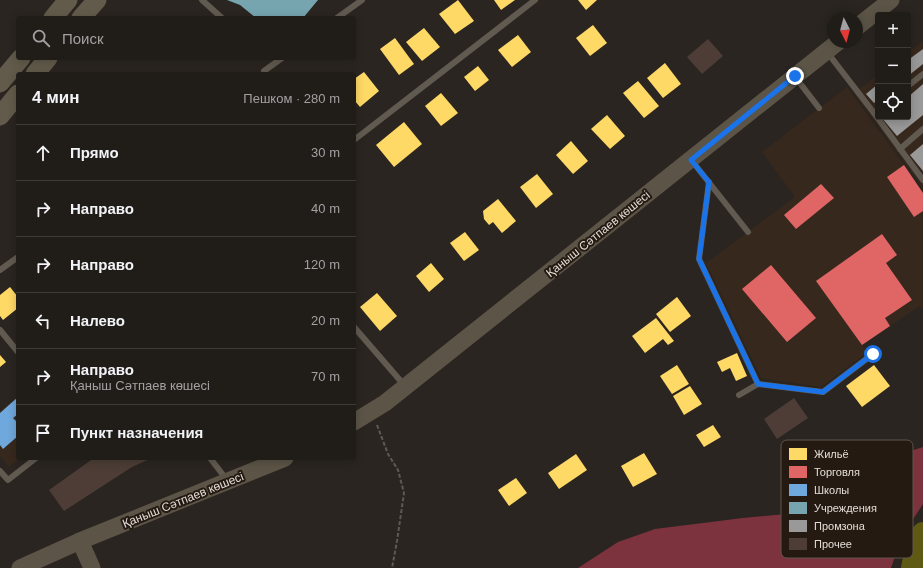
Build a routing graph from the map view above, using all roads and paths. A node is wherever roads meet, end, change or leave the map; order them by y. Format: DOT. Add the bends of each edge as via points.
graph roads {
  1 [pos="68,0"];
  2 [pos="96,0"];
  3 [pos="202,0"];
  4 [pos="362,0"];
  5 [pos="535,0"];
  6 [pos="882,4"];
  7 [pos="55,16"];
  8 [pos="84,16"];
  9 [pos="220,16"];
  10 [pos="340,16"];
  11 [pos="863,21"];
  12 [pos="831,48"];
  13 [pos="833,48"];
  14 [pos="18,60"];
  15 [pos="46,60"];
  16 [pos="279,60"];
  17 [pos="264,71"];
  18 [pos="37,72"];
  19 [pos="923,74"];
  20 [pos="795,76"];
  21 [pos="0,83"];
  22 [pos="910,84"];
  23 [pos="16,96"];
  24 [pos="819,108"];
  25 [pos="875,110"];
  26 [pos="0,116"];
  27 [pos="882,120"];
  28 [pos="923,129"];
  29 [pos="356,138"];
  30 [pos="900,148"];
  31 [pos="691,160"];
  32 [pos="923,180"];
  33 [pos="709,182"];
  34 [pos="748,232"];
  35 [pos="16,258"];
  36 [pos="0,270"];
  37 [pos="356,329"];
  38 [pos="0,330"];
  39 [pos="16,350"];
  40 [pos="873,354"];
  41 [pos="758,384"];
  42 [pos="406,387"];
  43 [pos="739,395"];
  44 [pos="372,411"];
  45 [pos="356,421"];
  46 [pos="33,460"];
  47 [pos="212,460"];
  48 [pos="281,460"];
  49 [pos="0,471"];
  50 [pos="228,481"];
  51 [pos="80,541"];
  52 [pos="20,568"];
  53 [pos="92,568"];
  54 [pos="392,568"];
  1 -- 7 [label="main road"];
  2 -- 8 [label="main road"];
  3 -- 9 [label="lane"];
  4 -- 10 [label="lane"];
  5 -- 29 [label="lane"];
  6 -- 11 [label="street"];
  12 -- 20 [label="street, Қаныш Сәтпаев көшесі"];
  13 -- 25 [label="lane"];
  14 -- 21 [label="main road"];
  15 -- 18 [label="main road"];
  16 -- 17 [label="lane"];
  19 -- 22 [label="lane"];
  20 -- 24 [label="lane"];
  20 -- 31 [label="street, Қаныш Сәтпаев көшесі"];
  23 -- 26 [label="main road"];
  27 -- 30 [label="lane"];
  28 -- 30 [label="lane"];
  30 -- 32 [label="lane"];
  31 -- 33 [label="lane"];
  31 -- 42 [label="street, Қаныш Сәтпаев көшесі"];
  33 -- 34 [label="lane"];
  33 -- 41 [label="lane" via="699,259"];
  35 -- 36 [label="lane"];
  37 -- 42 [label="lane"];
  38 -- 39 [label="lane"];
  40 -- 41 [label="lane" via="823,392"];
  41 -- 43 [label="lane"];
  42 -- 44 [label="street, Қаныш Сәтпаев көшесі"];
  44 -- 45 [label="street, Қаныш Сәтпаев көшесі"];
  44 -- 54 [label="path" via="388,454 398,470 404,493"];
  46 -- 49 [label="lane" via="8,480"];
  47 -- 50 [label="lane"];
  48 -- 50 [label="street, Қаныш Сәтпаев көшесі"];
  50 -- 51 [label="street, Қаныш Сәтпаев көшесі"];
  51 -- 52 [label="street, Қаныш Сәтпаев көшесі"];
  51 -- 53 [label="street"];
}
